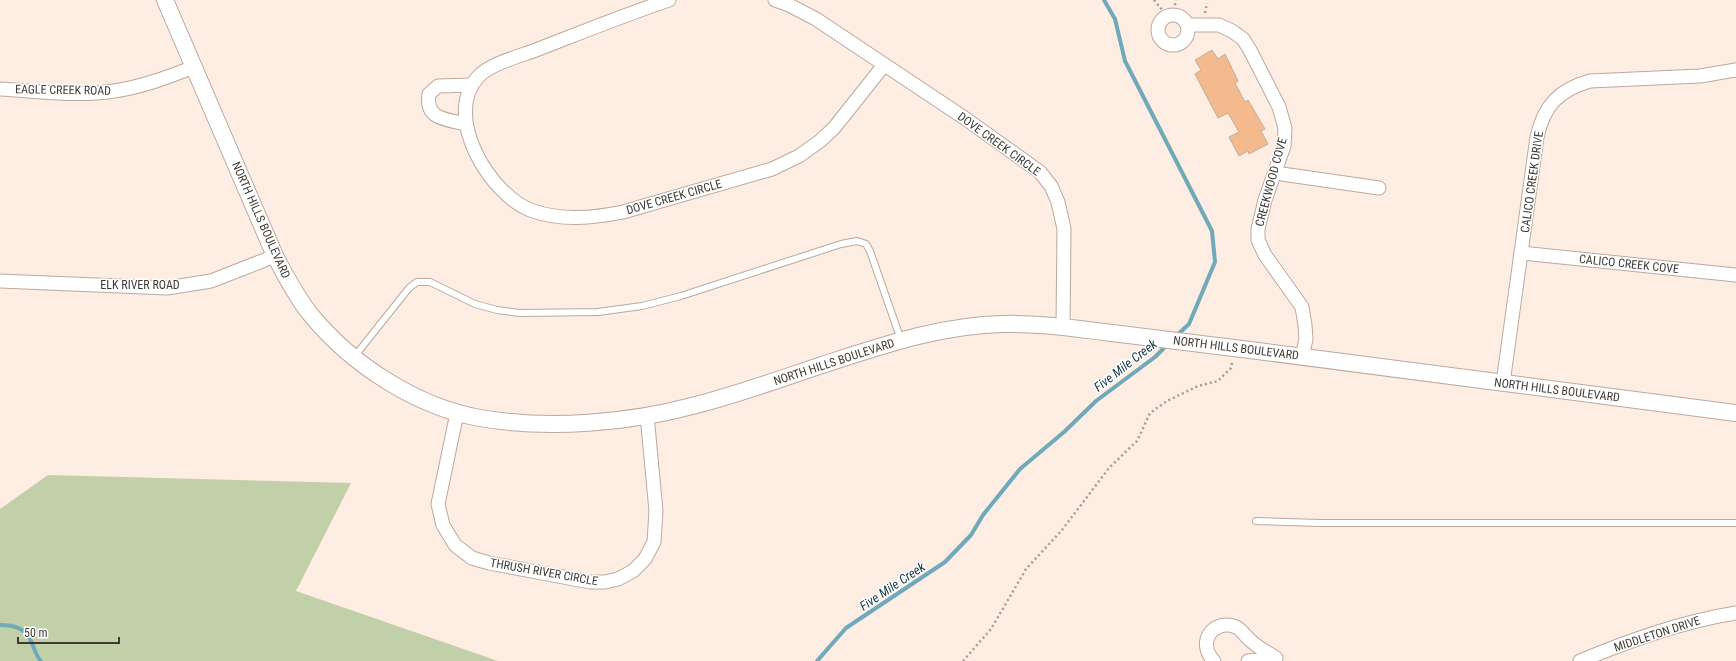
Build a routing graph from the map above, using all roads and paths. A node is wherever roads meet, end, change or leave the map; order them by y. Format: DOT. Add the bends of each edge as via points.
graph roads {
  1 [pos="165,0"];
  2 [pos="669,0"];
  3 [pos="775,0"];
  4 [pos="1154,0"];
  5 [pos="1176,0"];
  6 [pos="1170,16"];
  7 [pos="1187,25"];
  8 [pos="884,64"];
  9 [pos="194,67"];
  10 [pos="1736,70"];
  11 [pos="472,85"];
  12 [pos="0,89"];
  13 [pos="466,124"];
  14 [pos="1275,173"];
  15 [pos="1379,188"];
  16 [pos="1521,253"];
  17 [pos="275,256"];
  18 [pos="1736,275"];
  19 [pos="0,281"];
  20 [pos="1063,327"];
  21 [pos="901,341"];
  22 [pos="1236,348"];
  23 [pos="354,356"];
  24 [pos="1302,357"];
  25 [pos="1503,383"];
  26 [pos="457,413"];
  27 [pos="1736,413"];
  28 [pos="646,415"];
  29 [pos="1256,521"];
  30 [pos="1736,523"];
  31 [pos="1736,613"];
  32 [pos="1279,659"];
  33 [pos="963,661"];
  34 [pos="1214,661"];
  35 [pos="1248,661"];
  36 [pos="1580,661"];
  1 -- 9 [label="street, NORTH HILLS BOULEVARD"];
  2 -- 11 [label="street, DOVE CREEK CIRCLE" via="489,69"];
  3 -- 8 [label="street, DOVE CREEK CIRCLE" via="816,19"];
  4 -- 6 [label="path"];
  5 -- 6 [label="path"];
  6 -- 7 [label="street" via="1182,17"];
  6 -- 7 [label="street" via="1163,19 1159,28 1161,37 1168,44 1177,44 1185,39"];
  7 -- 14 [label="street, CREEKWOOD COVE" via="1219,25 1232,30 1243,39 1250,50 1278,107 1285,128 1284,146"];
  8 -- 13 [label="street, DOVE CREEK CIRCLE" via="834,128 799,156 772,169 598,217 547,215 532,211 514,200 498,186 484,167"];
  8 -- 20 [label="street, DOVE CREEK CIRCLE" via="1026,161 1040,172 1051,186 1058,202 1064,229"];
  9 -- 12 [label="street, EAGLE CREEK ROAD" via="146,84 113,92"];
  9 -- 17 [label="street, NORTH HILLS BOULEVARD"];
  10 -- 16 [label="street, CALICO CREEK DRIVE" via="1700,76 1590,81 1565,91 1545,112 1540,124"];
  11 -- 13 [label="street, DOVE CREEK CIRCLE" via="466,101"];
  11 -- 13 [label="street" via="438,86 429,94 427,103 433,114"];
  14 -- 15 [label="street"];
  14 -- 24 [label="street, CREEKWOOD COVE" via="1260,218 1258,240 1265,255 1302,308 1306,325"];
  16 -- 18 [label="street, CALICO CREEK COVE"];
  16 -- 25 [label="street, CALICO CREEK DRIVE"];
  17 -- 19 [label="street, ELK RIVER ROAD" via="211,281 167,288"];
  17 -- 23 [label="street, NORTH HILLS BOULEVARD" via="291,287 310,314"];
  20 -- 21 [label="street, NORTH HILLS BOULEVARD" via="1001,324 956,328"];
  20 -- 22 [label="street, NORTH HILLS BOULEVARD"];
  21 -- 23 [label="lane" via="870,251 866,244 857,241 680,296 642,306 598,312 520,313 497,310 464,300 434,283 421,281 409,288"];
  21 -- 28 [label="street, NORTH HILLS BOULEVARD" via="722,398 678,410"];
  22 -- 24 [label="street, NORTH HILLS BOULEVARD"];
  22 -- 33 [label="path" via="1231,368 1218,381 1198,386 1167,401 1150,413 1137,441 1109,468 1062,530 1026,569 991,629"];
  23 -- 26 [label="street, NORTH HILLS BOULEVARD" via="400,389 437,407"];
  24 -- 25 [label="street, NORTH HILLS BOULEVARD"];
  25 -- 27 [label="street, NORTH HILLS BOULEVARD"];
  26 -- 28 [label="street, NORTH HILLS BOULEVARD" via="481,418 545,423 617,420"];
  26 -- 28 [label="street, THRUSH RIVER CIRCLE" via="438,504 442,525 455,545 472,558 490,563 590,582 618,579 633,571 645,559 654,542 656,511"];
  29 -- 30 [label="lane"];
  31 -- 36 [label="street, MIDDLETON DRIVE" via="1696,620 1653,632"];
  32 -- 34 [label="street" via="1250,641 1239,629 1227,625 1218,627 1208,634 1206,648"];
  32 -- 35 [label="street"];
}
